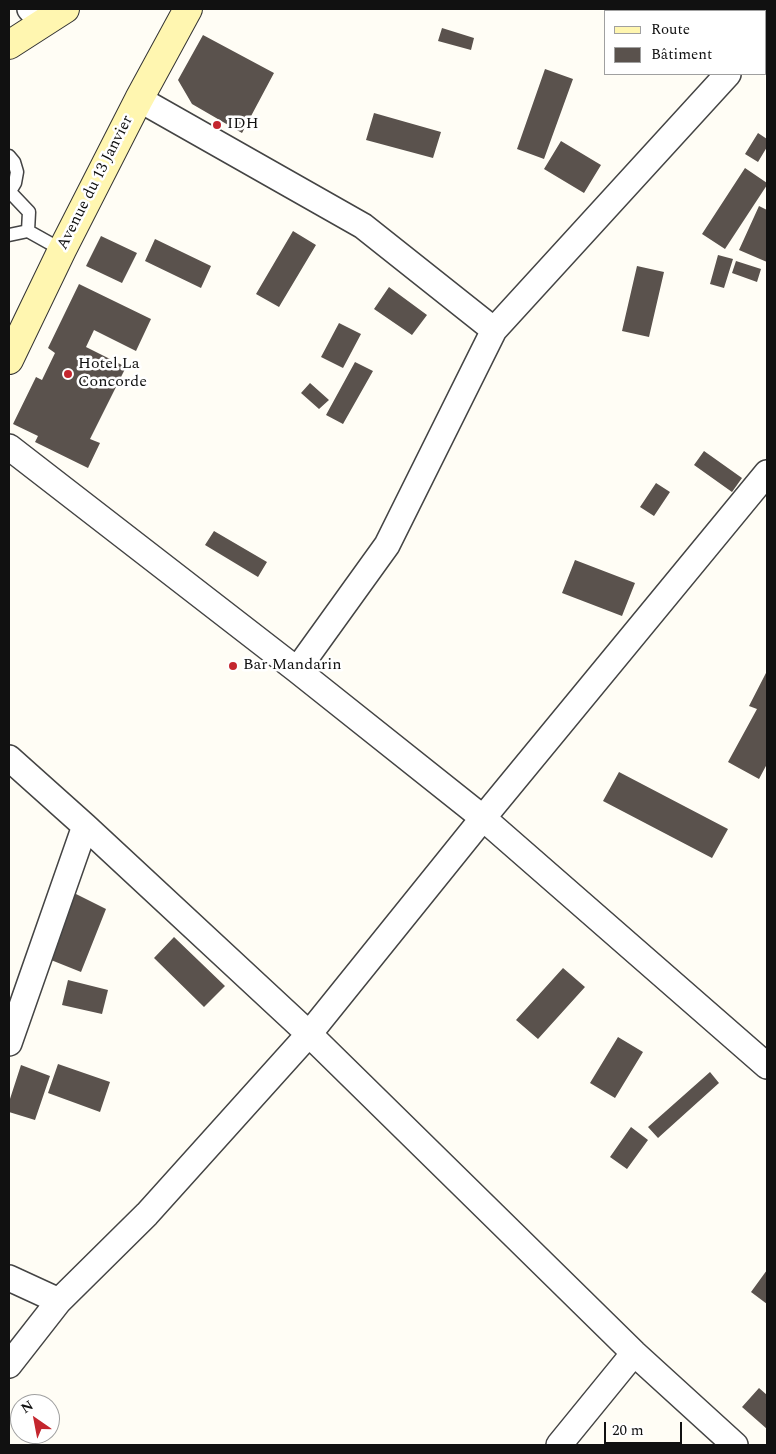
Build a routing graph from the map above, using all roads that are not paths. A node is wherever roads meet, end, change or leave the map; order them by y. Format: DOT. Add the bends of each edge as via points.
graph roads {
  1 [pos="188,9"];
  2 [pos="46,13"];
  3 [pos="9,45"];
  4 [pos="727,75"];
  5 [pos="139,99"];
  6 [pos="9,156"];
  7 [pos="10,193"];
  8 [pos="28,230"];
  9 [pos="9,235"];
  10 [pos="62,250"];
  11 [pos="494,330"];
  12 [pos="9,360"];
  13 [pos="9,447"];
  14 [pos="767,473"];
  15 [pos="297,670"];
  16 [pos="9,758"];
  17 [pos="483,818"];
  18 [pos="85,826"];
  19 [pos="310,1034"];
  20 [pos="9,1043"];
  21 [pos="767,1066"];
  22 [pos="9,1278"];
  23 [pos="59,1301"];
  24 [pos="634,1354"];
  25 [pos="9,1365"];
  26 [pos="558,1445"];
  27 [pos="735,1445"];
  1 -- 5 [label="main road, Avenue du 13 Janvier"];
  2 -- 3 [label="main road"];
  4 -- 11 [label="street"];
  5 -- 10 [label="main road, Avenue du 13 Janvier"];
  5 -- 11 [label="street" via="363,226"];
  6 -- 7 [label="lane" via="17,172 16,183"];
  7 -- 8 [label="lane" via="29,212"];
  8 -- 9 [label="lane"];
  8 -- 10 [label="lane"];
  10 -- 12 [label="main road, Avenue du 13 Janvier"];
  11 -- 15 [label="street" via="387,544"];
  13 -- 15 [label="street"];
  14 -- 17 [label="street"];
  15 -- 17 [label="street"];
  16 -- 18 [label="street"];
  17 -- 19 [label="street"];
  17 -- 21 [label="street"];
  18 -- 19 [label="street"];
  18 -- 20 [label="street"];
  19 -- 23 [label="street" via="147,1214"];
  19 -- 24 [label="street"];
  22 -- 23 [label="street"];
  23 -- 25 [label="street"];
  24 -- 26 [label="street"];
  24 -- 27 [label="street"];
}
